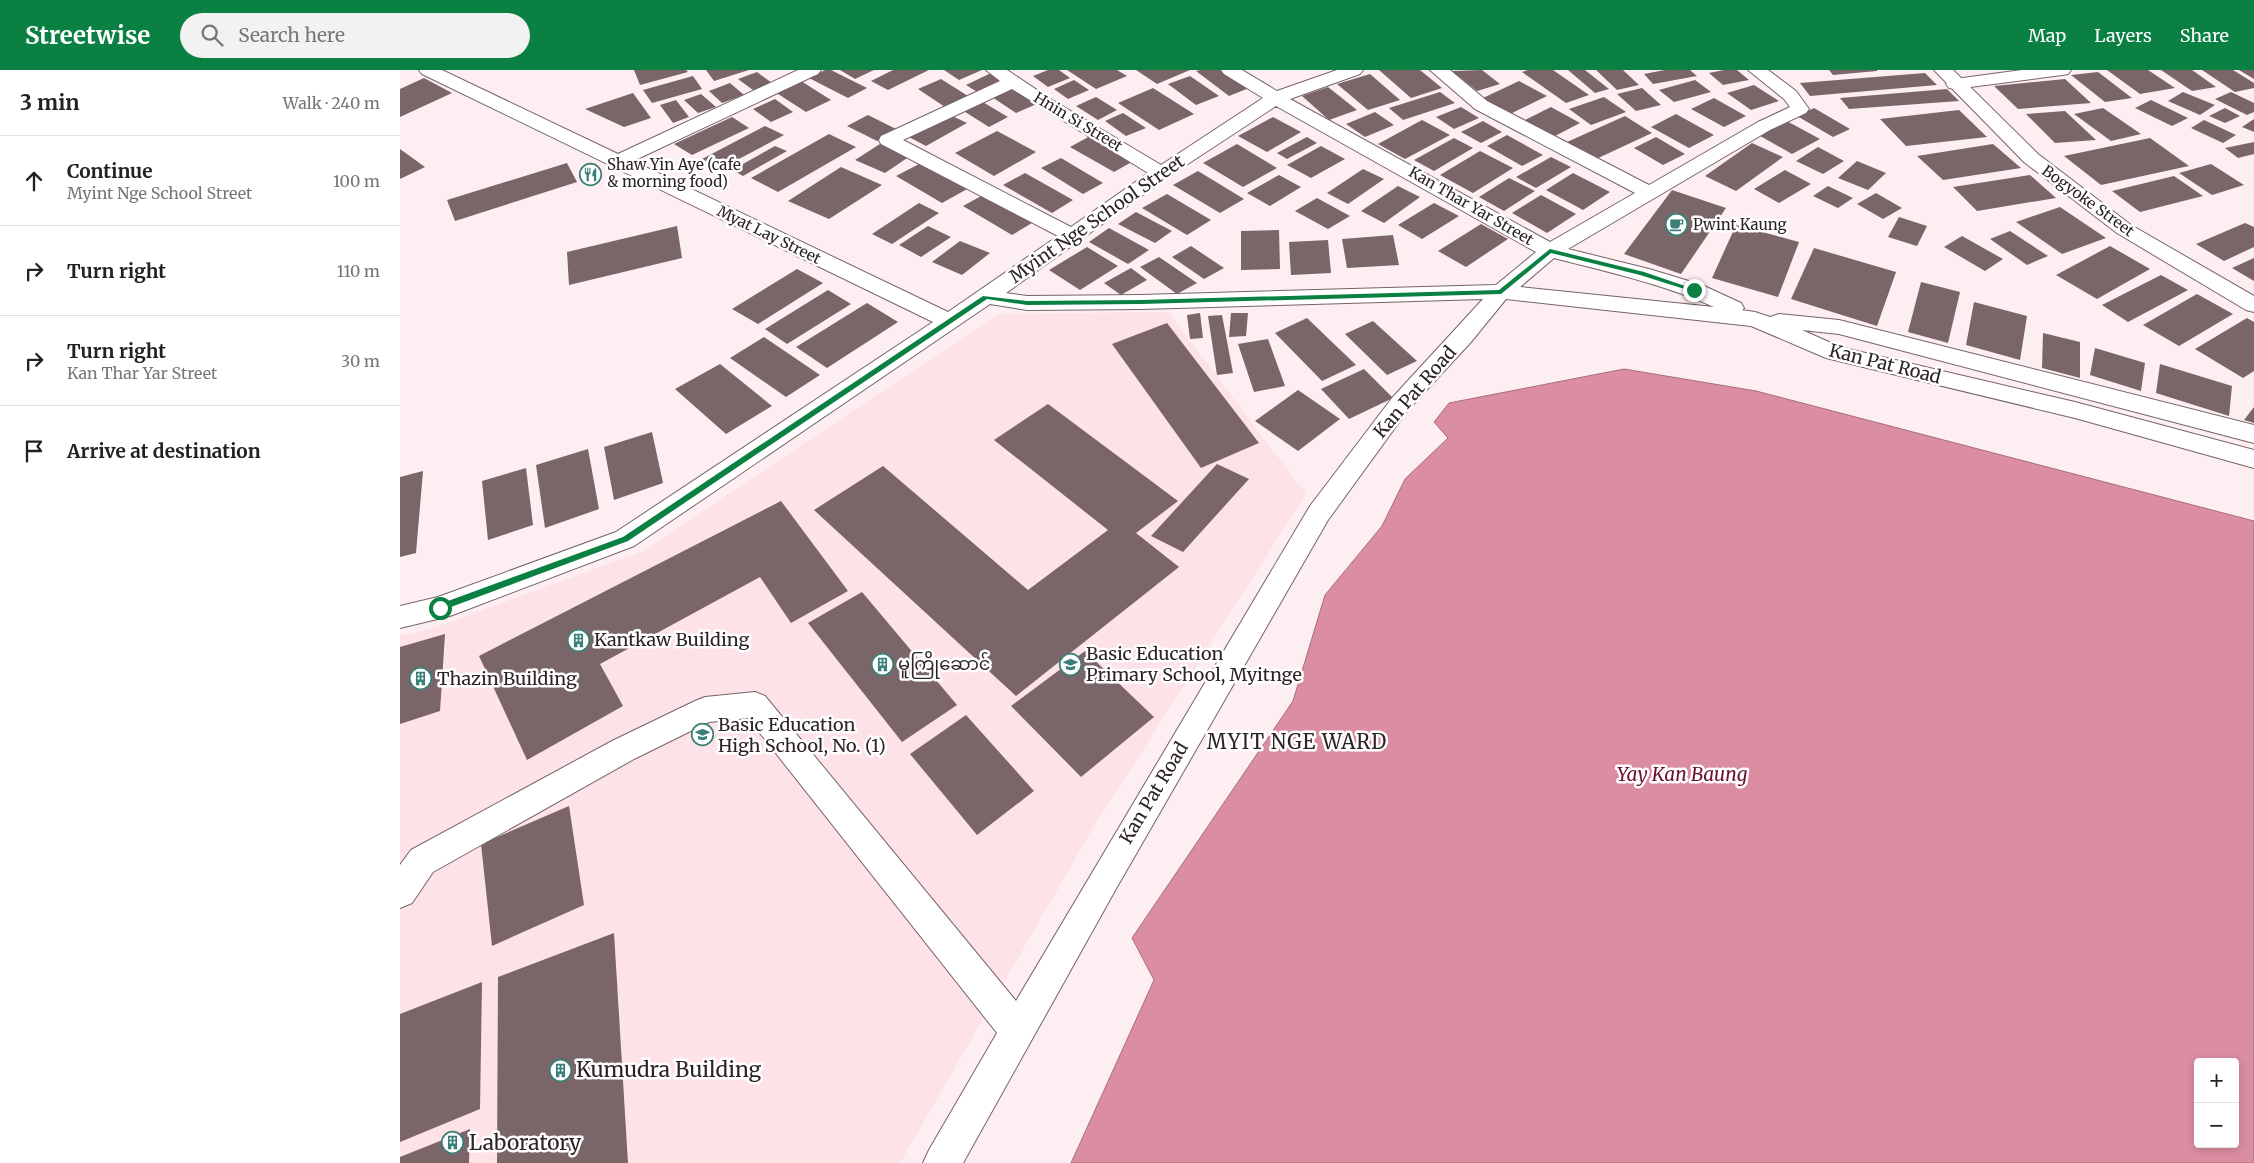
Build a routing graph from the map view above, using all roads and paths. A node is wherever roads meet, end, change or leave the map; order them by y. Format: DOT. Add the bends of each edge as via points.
graph roads {
  1 [pos="428,70"];
  2 [pos="770,70"];
  3 [pos="812,70"];
  4 [pos="996,70"];
  5 [pos="1230,70"];
  6 [pos="1439,70"];
  7 [pos="1757,70"];
  8 [pos="2062,70"];
  9 [pos="1344,71"];
  10 [pos="1949,77"];
  11 [pos="789,80"];
  12 [pos="1013,82"];
  13 [pos="1275,98"];
  14 [pos="618,161"];
  15 [pos="1161,173"];
  16 [pos="1650,193"];
  17 [pos="1071,235"];
  18 [pos="1550,251"];
  19 [pos="1501,292"];
  20 [pos="986,297"];
  21 [pos="2254,305"];
  22 [pos="1755,319"];
  23 [pos="948,321"];
  24 [pos="2254,434"];
  25 [pos="2254,459"];
  26 [pos="400,617"];
  27 [pos="400,892"];
  28 [pos="1017,1030"];
  29 [pos="942,1163"];
  1 -- 14 [label="street, Myat Lay Street"];
  2 -- 11 [label="street"];
  3 -- 11 [label="street"];
  4 -- 12 [label="street, Hnin Si Street"];
  5 -- 13 [label="street, Kan Thar Yar Street"];
  6 -- 16 [label="street" via="1480,105"];
  7 -- 16 [label="street" via="1790,95 1800,109 1764,126"];
  8 -- 10 [label="street"];
  9 -- 13 [label="street, Myint Nge School Street"];
  10 -- 21 [label="street, Bogyoke Street" via="2030,158 2124,229"];
  11 -- 14 [label="street"];
  12 -- 15 [label="street, Hnin Si Street"];
  12 -- 17 [label="street" via="888,140"];
  13 -- 15 [label="street, Myint Nge School Street"];
  13 -- 18 [label="street, Kan Thar Yar Street"];
  14 -- 23 [label="street, Myat Lay Street"];
  15 -- 17 [label="street, Myint Nge School Street"];
  16 -- 18 [label="street"];
  17 -- 20 [label="street, Myint Nge School Street"];
  18 -- 19 [label="street"];
  18 -- 22 [label="street, Kan Thar Yar Street" via="1694,290"];
  19 -- 20 [label="street" via="1141,302 1027,303"];
  19 -- 22 [label="street, Kan Pat Road"];
  19 -- 28 [label="street, Kan Pat Road" via="1400,404 1319,513"];
  20 -- 23 [label="street, Myint Nge School Street"];
  22 -- 24 [label="street" via="1839,327"];
  22 -- 25 [label="street, Kan Pat Road" via="1834,353 2075,410"];
  23 -- 26 [label="street, Myint Nge School Street" via="625,539 440,608"];
  27 -- 28 [label="street" via="422,861 623,750 705,710 755,705"];
  28 -- 29 [label="street, Kan Pat Road"];
}
